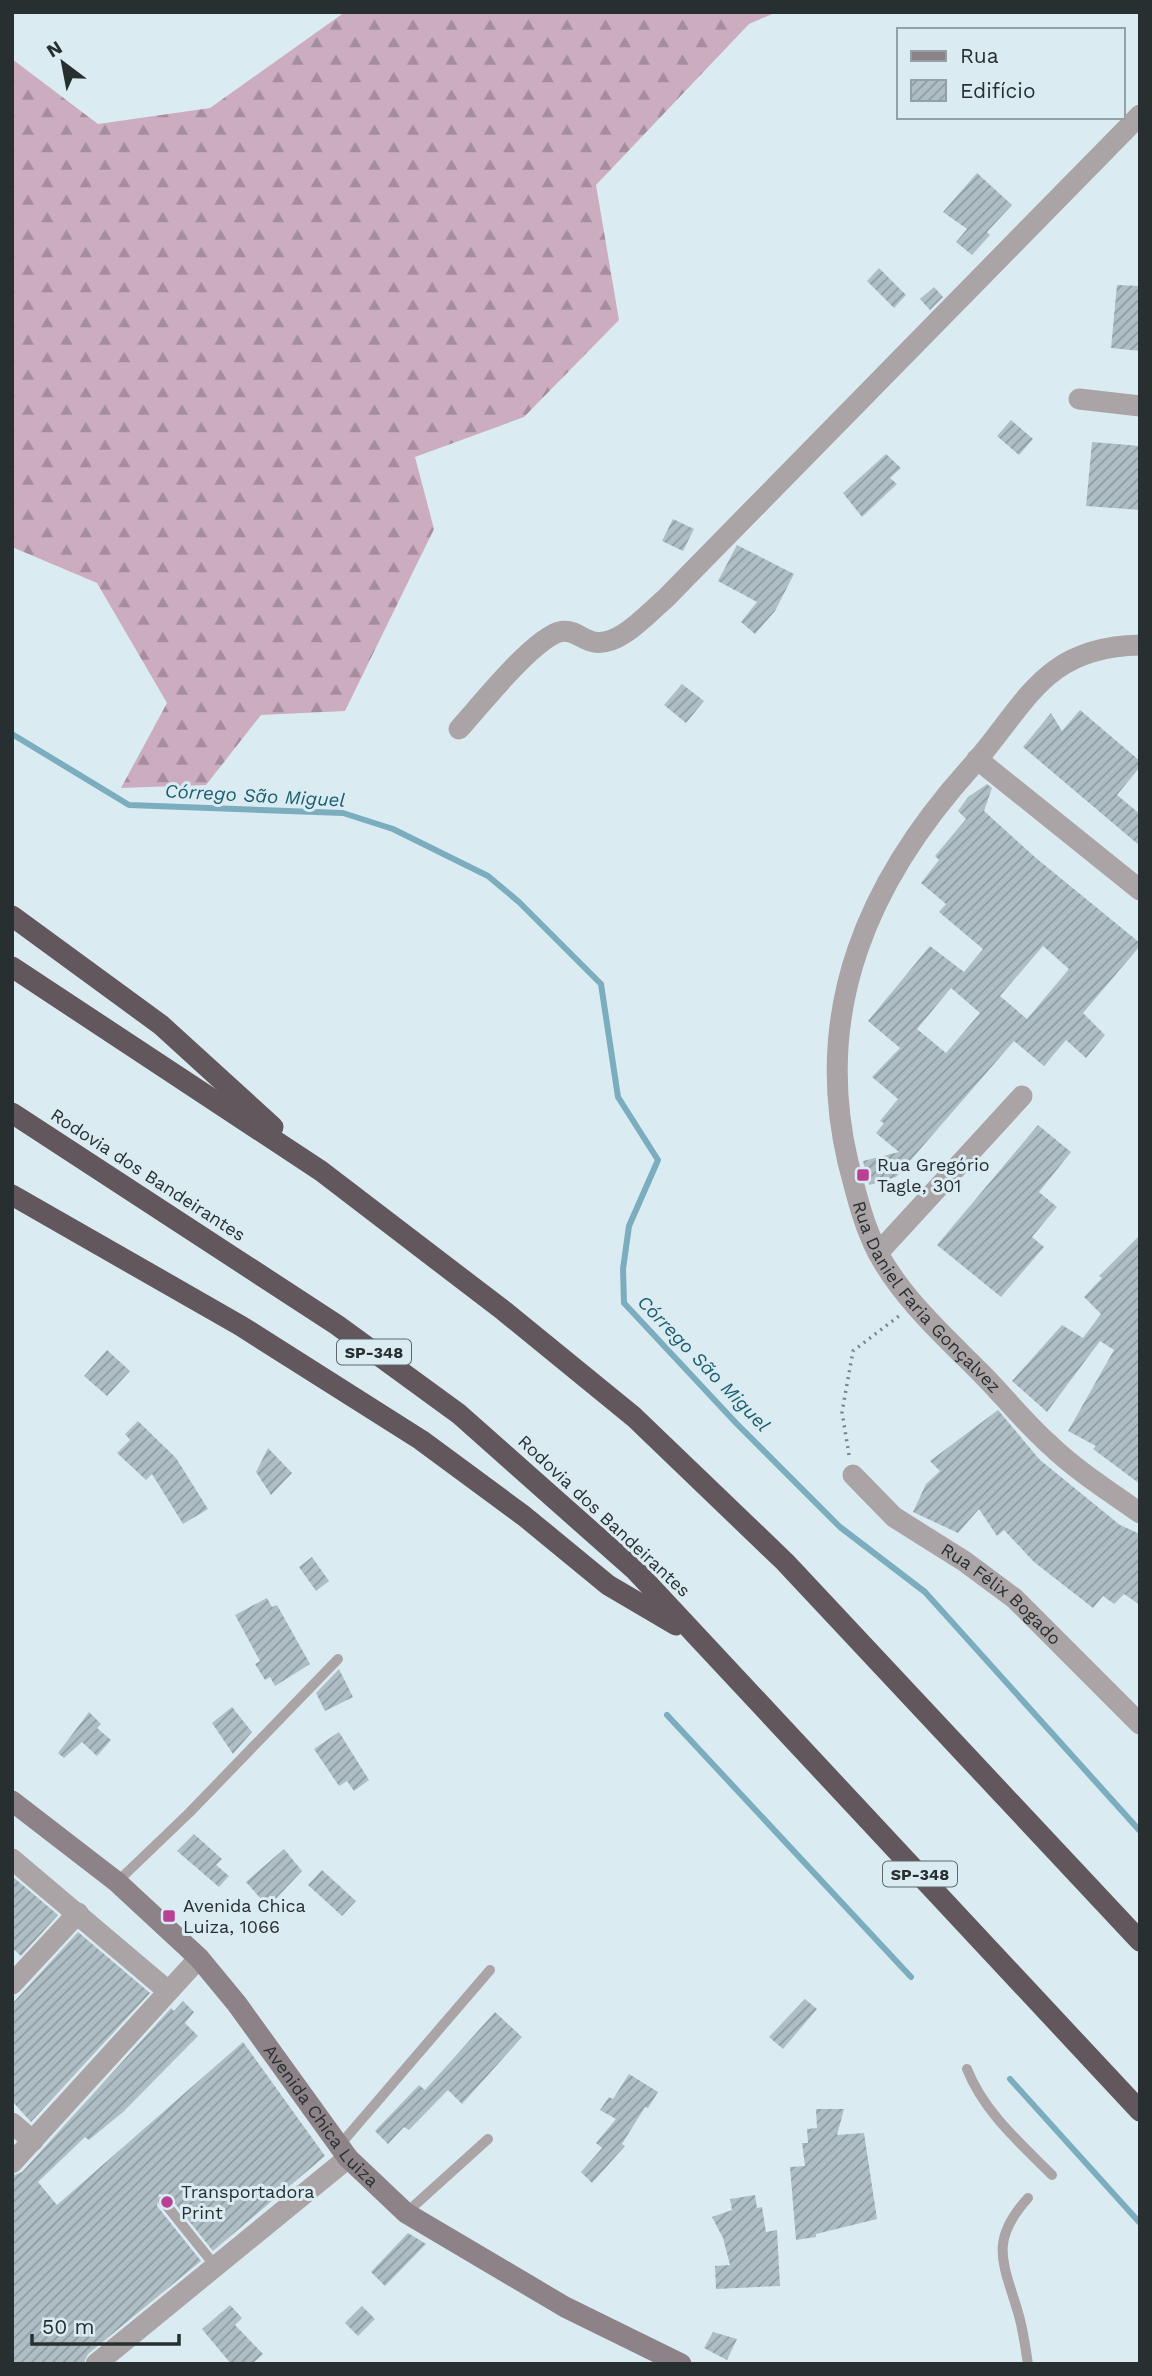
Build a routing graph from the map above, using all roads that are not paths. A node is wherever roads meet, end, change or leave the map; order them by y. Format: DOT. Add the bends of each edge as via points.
graph roads {
  1 [pos="1140,115"];
  2 [pos="1079,399"];
  3 [pos="1140,406"];
  4 [pos="1140,645"];
  5 [pos="459,729"];
  6 [pos="977,760"];
  7 [pos="1140,890"];
  8 [pos="12,916"];
  9 [pos="12,967"];
  10 [pos="1022,1096"];
  11 [pos="12,1113"];
  12 [pos="321,1171"];
  13 [pos="12,1195"];
  14 [pos="878,1253"];
  15 [pos="853,1475"];
  16 [pos="1140,1513"];
  17 [pos="699,1638"];
  18 [pos="338,1659"];
  19 [pos="1140,1724"];
  20 [pos="12,1801"];
  21 [pos="12,1859"];
  22 [pos="117,1882"];
  23 [pos="78,1913"];
  24 [pos="1140,1941"];
  25 [pos="199,1958"];
  26 [pos="490,1970"];
  27 [pos="15,1976"];
  28 [pos="168,1991"];
  29 [pos="967,2069"];
  30 [pos="1140,2110"];
  31 [pos="12,2123"];
  32 [pos="488,2139"];
  33 [pos="33,2141"];
  34 [pos="344,2152"];
  35 [pos="12,2163"];
  36 [pos="1052,2175"];
  37 [pos="1028,2198"];
  38 [pos="163,2201"];
  39 [pos="406,2213"];
  40 [pos="216,2267"];
  41 [pos="96,2364"];
  42 [pos="681,2364"];
  43 [pos="1028,2364"];
  1 -- 5 [label="street" via="665,599 608,642 559,632 541,643"];
  2 -- 3 [label="street"];
  4 -- 6 [label="street, Rua Daniel Faria Gonçalvez" via="1089,652 1061,665 1034,685"];
  6 -- 7 [label="street"];
  6 -- 14 [label="street, Rua Daniel Faria Gonçalvez" via="903,854 868,918 852,961 841,1013 836,1088 840,1125 858,1202"];
  8 -- 12 [label="highway" via="161,1025"];
  9 -- 12 [label="highway"];
  10 -- 14 [label="street"];
  11 -- 17 [label="highway, Rodovia dos Bandeirantes / SP-348" via="337,1325 459,1414 636,1571"];
  12 -- 24 [label="highway" via="505,1311 634,1417 785,1562"];
  13 -- 17 [label="highway" via="241,1326 421,1440 608,1585"];
  14 -- 16 [label="street, Rua Daniel Faria Gonçalvez" via="915,1305 1048,1444"];
  15 -- 19 [label="street, Rua Félix Bogado" via="894,1517 1014,1598"];
  17 -- 30 [label="highway, Rodovia dos Bandeirantes / SP-348"];
  18 -- 22 [label="lane"];
  20 -- 22 [label="main road, Avenida Chica Luiza"];
  21 -- 23 [label="street"];
  22 -- 25 [label="main road, Avenida Chica Luiza"];
  23 -- 27 [label="street"];
  23 -- 28 [label="street"];
  25 -- 28 [label="street"];
  25 -- 34 [label="main road, Avenida Chica Luiza"];
  26 -- 34 [label="lane"];
  28 -- 33 [label="street"];
  29 -- 36 [label="lane" via="975,2090 1006,2129"];
  31 -- 33 [label="street"];
  32 -- 39 [label="lane"];
  33 -- 35 [label="street"];
  34 -- 39 [label="main road, Avenida Chica Luiza"];
  34 -- 40 [label="street"];
  37 -- 43 [label="lane" via="1010,2218 1002,2241 1004,2269"];
  38 -- 40 [label="lane"];
  39 -- 42 [label="main road, Avenida Chica Luiza" via="565,2307"];
  40 -- 41 [label="street"];
}
